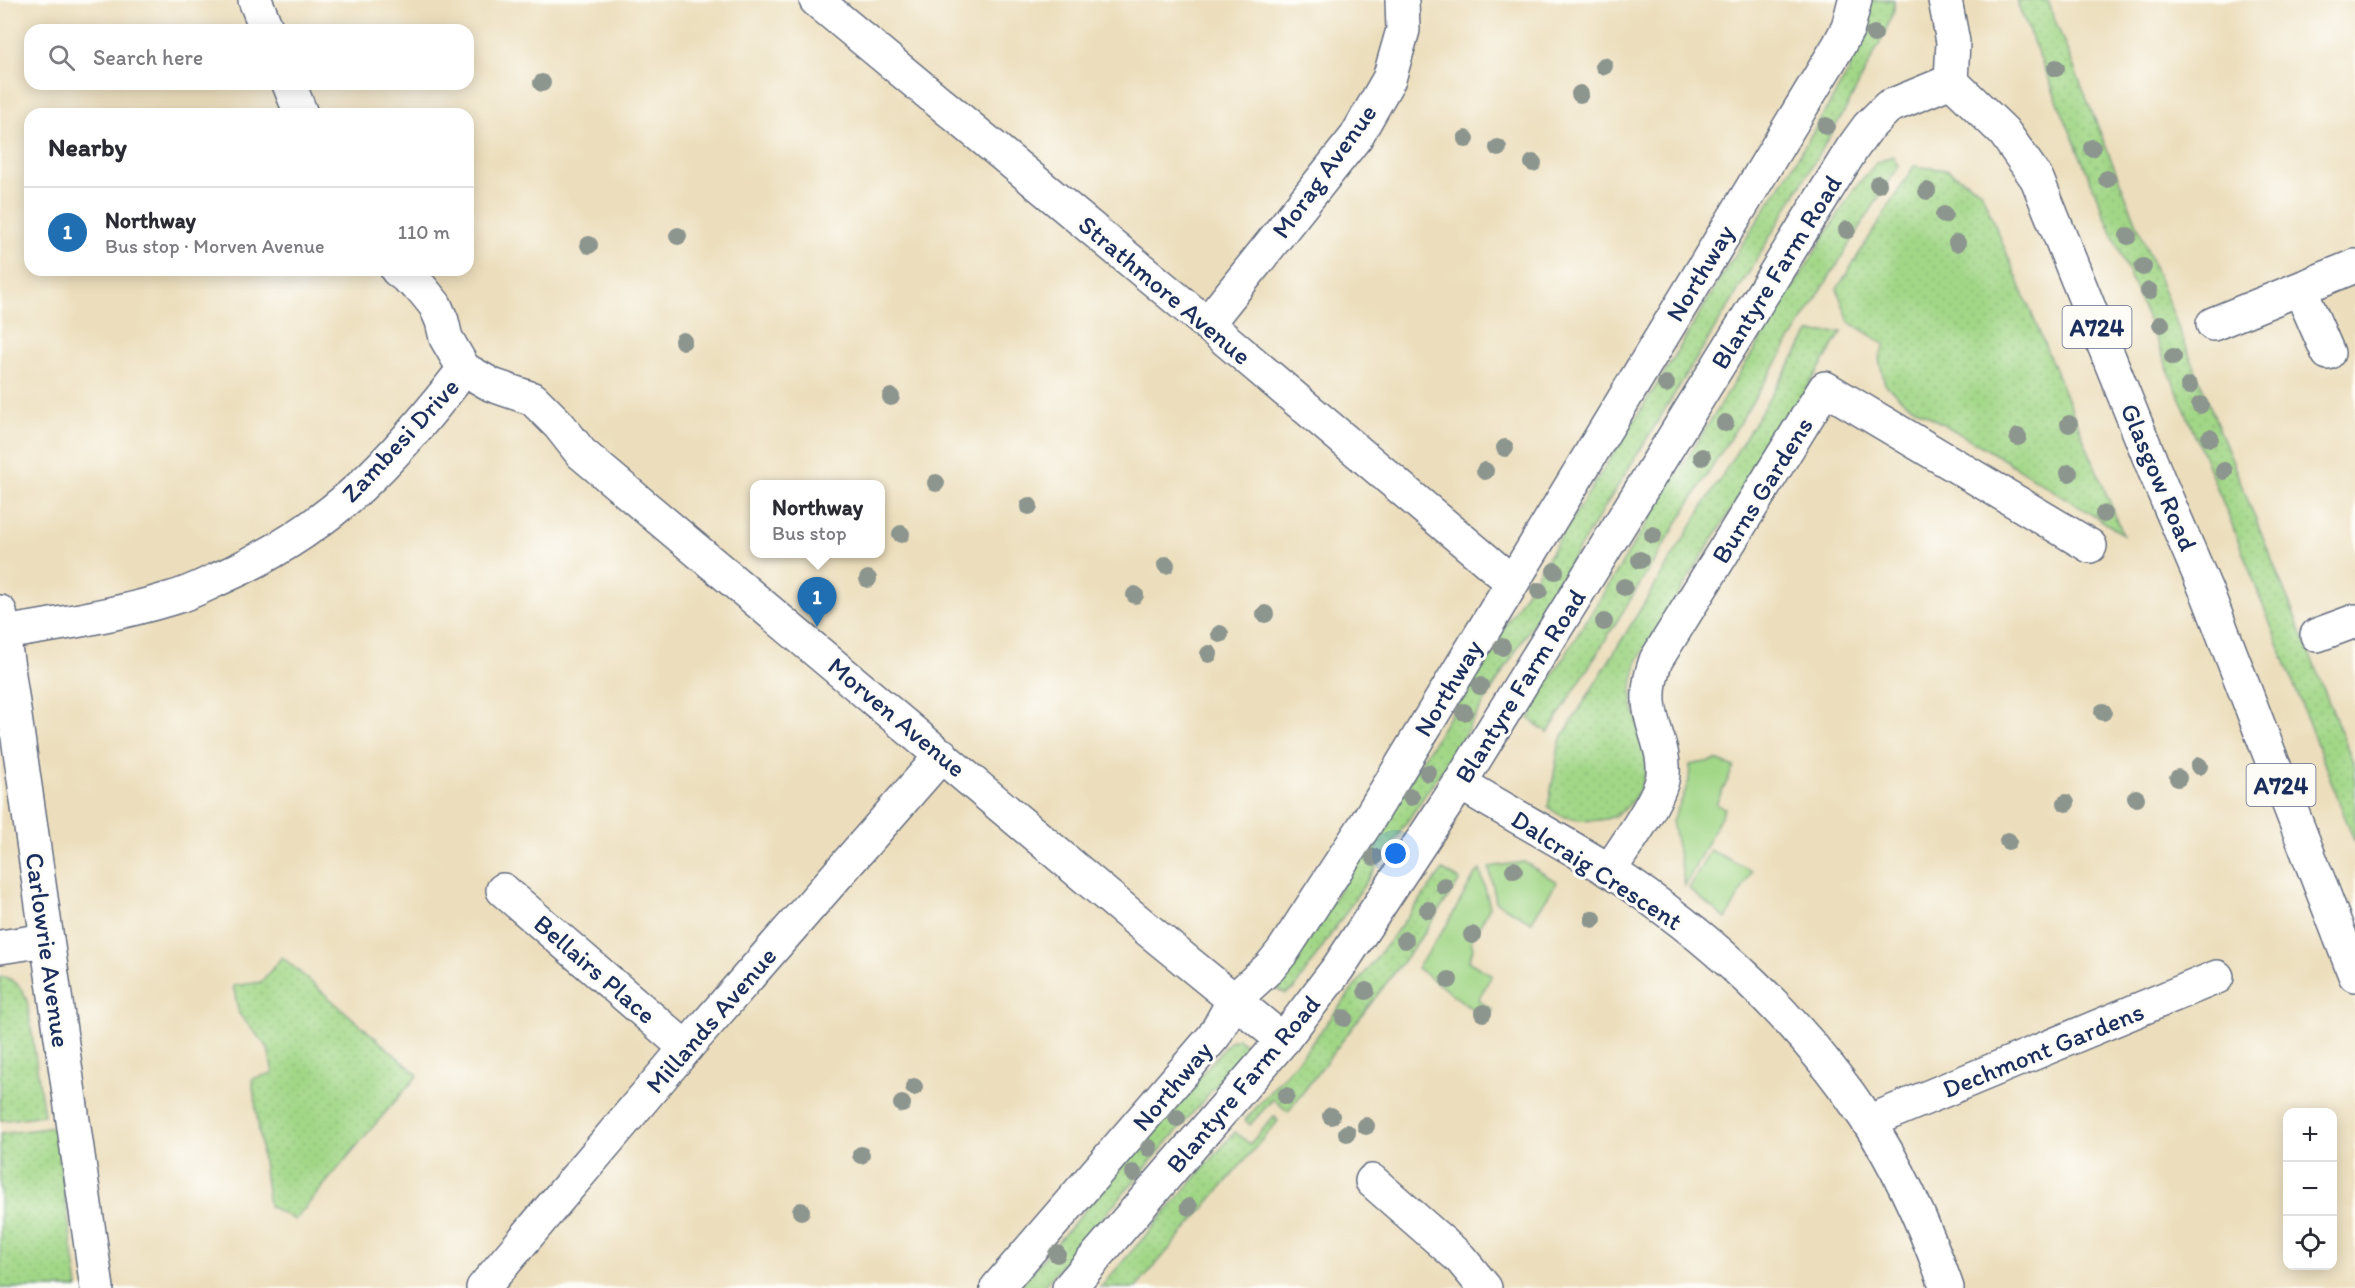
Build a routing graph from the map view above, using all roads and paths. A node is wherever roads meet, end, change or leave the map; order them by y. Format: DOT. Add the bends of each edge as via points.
graph roads {
  1 [pos="255,0"];
  2 [pos="816,0"];
  3 [pos="1402,0"];
  4 [pos="1855,0"];
  5 [pos="1945,0"];
  6 [pos="265,24"];
  7 [pos="1951,81"];
  8 [pos="292,90"];
  9 [pos="299,108"];
  10 [pos="2355,266"];
  11 [pos="405,276"];
  12 [pos="2300,289"];
  13 [pos="1207,324"];
  14 [pos="2213,324"];
  15 [pos="2328,353"];
  16 [pos="464,369"];
  17 [pos="2090,546"];
  18 [pos="1512,582"];
  19 [pos="2355,621"];
  20 [pos="2,622"];
  21 [pos="2317,635"];
  22 [pos="942,755"];
  23 [pos="1460,783"];
  24 [pos="1609,871"];
  25 [pos="503,890"];
  26 [pos="47,940"];
  27 [pos="0,947"];
  28 [pos="2355,975"];
  29 [pos="2217,977"];
  30 [pos="1234,1000"];
  31 [pos="1283,1040"];
  32 [pos="686,1048"];
  33 [pos="1868,1122"];
  34 [pos="1372,1181"];
  35 [pos="97,1288"];
  36 [pos="483,1288"];
  37 [pos="997,1288"];
  38 [pos="1069,1288"];
  39 [pos="1485,1288"];
  40 [pos="1947,1288"];
  1 -- 6 [label="street"];
  2 -- 13 [label="street, Strathmore Avenue"];
  3 -- 13 [label="street, Morag Avenue" via="1403,30 1389,79 1356,137"];
  4 -- 18 [label="street, Northway" via="1839,45"];
  5 -- 7 [label="street" via="1953,42"];
  7 -- 23 [label="street, Blantyre Farm Road" via="1888,107 1852,149"];
  7 -- 28 [label="street, Glasgow Road / A724" via="2004,132 2037,179 2208,595"];
  8 -- 9 [label="street"];
  10 -- 12 [label="street"];
  11 -- 16 [label="street" via="435,305 446,338"];
  12 -- 14 [label="street"];
  12 -- 15 [label="street"];
  13 -- 18 [label="street, Strathmore Avenue"];
  16 -- 20 [label="street, Zambesi Drive" via="377,473 324,519 266,558 175,597 108,615"];
  16 -- 22 [label="street, Morven Avenue" via="492,385 533,399 581,453"];
  17 -- 24 [label="street, Burns Gardens" via="1825,388 1656,660 1649,702 1660,744 1663,776 1658,793"];
  18 -- 30 [label="street, Northway" via="1373,812 1283,951"];
  19 -- 21 [label="street"];
  20 -- 26 [label="street, Carlowrie Avenue"];
  22 -- 30 [label="street, Morven Avenue"];
  22 -- 32 [label="street, Millands Avenue"];
  23 -- 24 [label="street, Dalcraig Crescent"];
  23 -- 31 [label="street, Blantyre Farm Road" via="1338,968"];
  24 -- 33 [label="street, Dalcraig Crescent" via="1672,915 1751,982 1810,1045"];
  25 -- 32 [label="street, Bellairs Place"];
  26 -- 27 [label="street"];
  26 -- 35 [label="street, Carlowrie Avenue"];
  29 -- 33 [label="street, Dechmont Gardens"];
  30 -- 31 [label="street, Morven Avenue"];
  30 -- 37 [label="street, Northway" via="1214,1036"];
  31 -- 38 [label="street, Blantyre Farm Road"];
  32 -- 36 [label="street, Millands Avenue"];
  33 -- 40 [label="street, Dalcraig Crescent" via="1902,1184"];
  34 -- 39 [label="street" via="1460,1258"];
}
